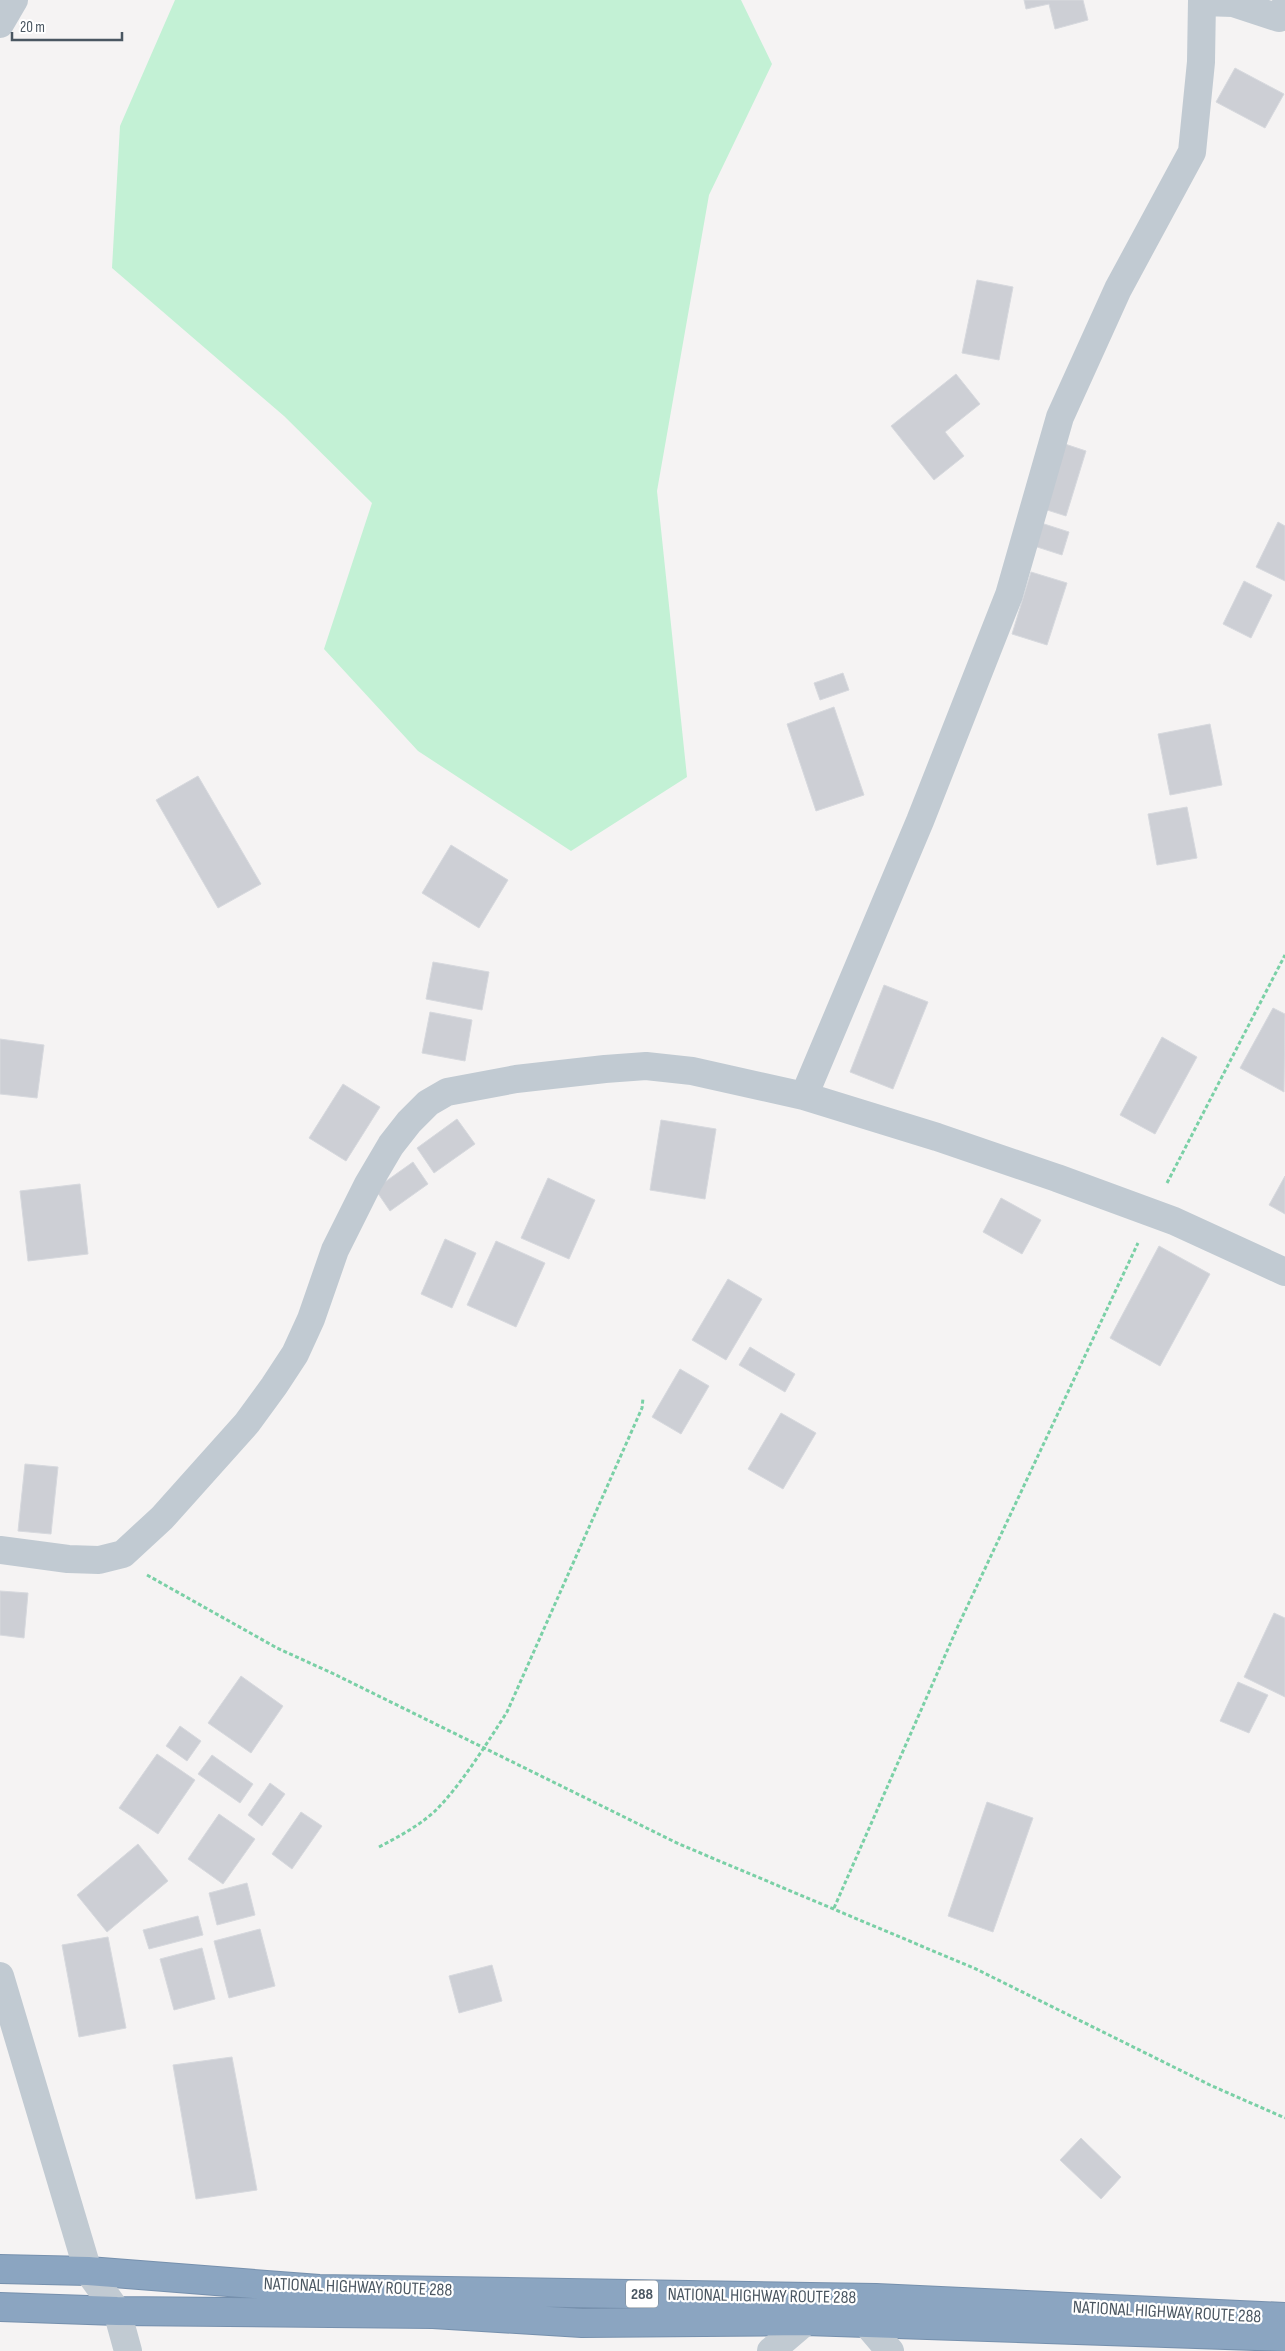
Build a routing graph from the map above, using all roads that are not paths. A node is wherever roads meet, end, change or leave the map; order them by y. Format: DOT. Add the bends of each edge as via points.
graph roads {
  1 [pos="14,0"];
  2 [pos="1202,1"];
  3 [pos="1285,6"];
  4 [pos="0,24"];
  5 [pos="804,1096"];
  6 [pos="1285,1272"];
  7 [pos="0,1550"];
  8 [pos="0,1976"];
  9 [pos="0,2269"];
  10 [pos="88,2271"];
  11 [pos="0,2307"];
  12 [pos="117,2311"];
  13 [pos="1285,2317"];
  14 [pos="806,2321"];
  15 [pos="866,2323"];
  16 [pos="1285,2337"];
  17 [pos="128,2351"];
  18 [pos="771,2351"];
  19 [pos="890,2351"];
  1 -- 4 [label="street"];
  2 -- 3 [label="street" via="1233,3 1279,18"];
  2 -- 5 [label="street" via="1201,62 1192,152 1118,289 1060,417 1009,595 920,821"];
  5 -- 6 [label="street" via="937,1137 1152,1212"];
  5 -- 7 [label="street" via="692,1071 646,1066 568,1072 473,1086 447,1092 428,1102 391,1145 368,1184 335,1250 295,1354 247,1423 162,1518 123,1554 99,1560"];
  8 -- 10 [label="street"];
  9 -- 10 [label="highway, NATIONAL HIGHWAY ROUTE 288 / 288"];
  10 -- 12 [label="street"];
  10 -- 13 [label="highway, NATIONAL HIGHWAY ROUTE 288 / 288" via="319,2288 876,2298"];
  11 -- 12 [label="highway, NATIONAL HIGHWAY ROUTE 288 / 288"];
  12 -- 14 [label="highway, NATIONAL HIGHWAY ROUTE 288 / 288" via="433,2314 582,2323"];
  12 -- 17 [label="street"];
  14 -- 15 [label="highway, NATIONAL HIGHWAY ROUTE 288 / 288"];
  14 -- 18 [label="street"];
  15 -- 16 [label="highway, NATIONAL HIGHWAY ROUTE 288 / 288"];
  15 -- 19 [label="street"];
}
